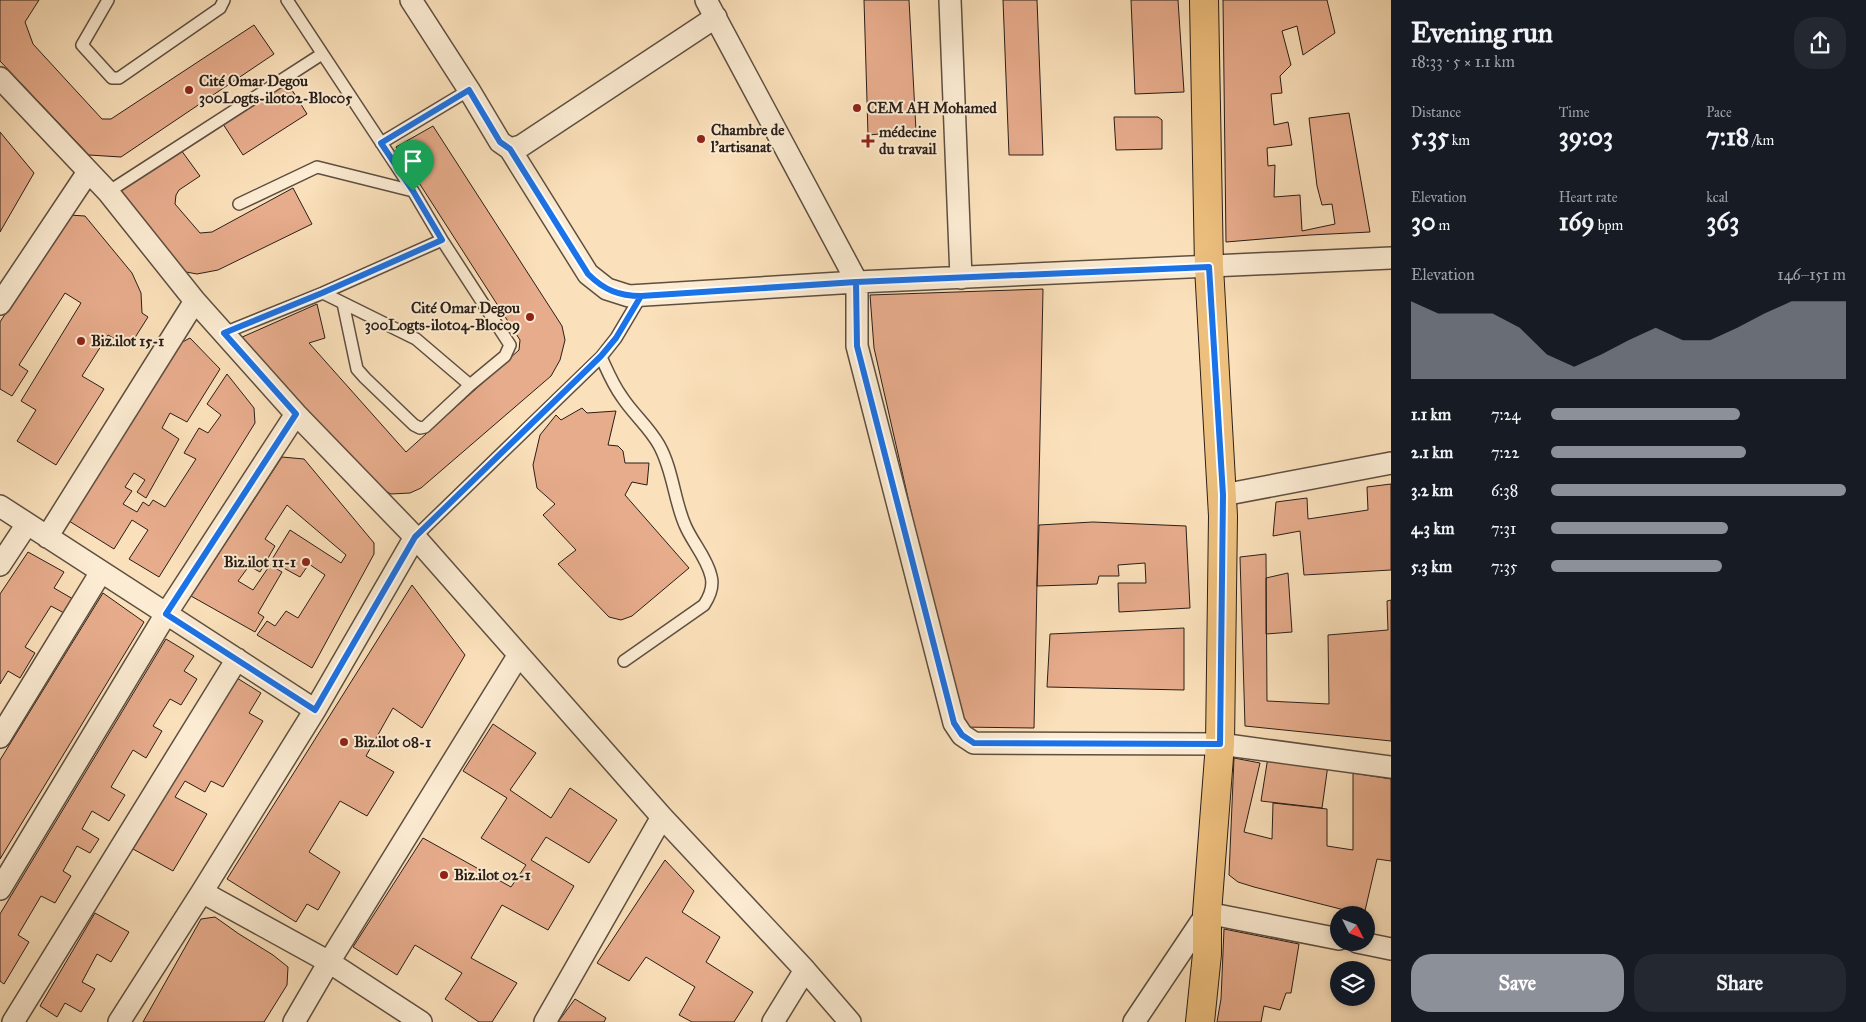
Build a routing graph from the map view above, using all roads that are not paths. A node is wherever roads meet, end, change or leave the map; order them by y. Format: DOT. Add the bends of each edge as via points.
graph roads {
  1 [pos="108,0"];
  2 [pos="224,0"];
  3 [pos="287,0"];
  4 [pos="411,0"];
  5 [pos="950,0"];
  6 [pos="1204,0"];
  7 [pos="711,9"];
  8 [pos="322,54"];
  9 [pos="0,78"];
  10 [pos="469,90"];
  11 [pos="381,143"];
  12 [pos="510,149"];
  13 [pos="88,172"];
  14 [pos="413,191"];
  15 [pos="108,192"];
  16 [pos="239,204"];
  17 [pos="442,240"];
  18 [pos="1391,258"];
  19 [pos="1209,267"];
  20 [pos="961,278"];
  21 [pos="856,282"];
  22 [pos="322,293"];
  23 [pos="641,296"];
  24 [pos="195,301"];
  25 [pos="342,303"];
  26 [pos="0,304"];
  27 [pos="224,333"];
  28 [pos="601,356"];
  29 [pos="470,385"];
  30 [pos="296,414"];
  31 [pos="1391,463"];
  32 [pos="1223,495"];
  33 [pos="0,506"];
  34 [pos="27,524"];
  35 [pos="47,537"];
  36 [pos="415,537"];
  37 [pos="0,565"];
  38 [pos="101,572"];
  39 [pos="166,614"];
  40 [pos="518,656"];
  41 [pos="237,659"];
  42 [pos="624,661"];
  43 [pos="315,710"];
  44 [pos="0,738"];
  45 [pos="1220,744"];
  46 [pos="1391,767"];
  47 [pos="662,817"];
  48 [pos="0,889"];
  49 [pos="202,892"];
  50 [pos="1206,913"];
  51 [pos="1330,937"];
  52 [pos="1375,946"];
  53 [pos="1391,949"];
  54 [pos="329,962"];
  55 [pos="805,970"];
  56 [pos="13,1022"];
  57 [pos="119,1022"];
  58 [pos="294,1022"];
  59 [pos="420,1022"];
  60 [pos="545,1022"];
  61 [pos="773,1022"];
  62 [pos="850,1022"];
  63 [pos="1134,1022"];
  64 [pos="1200,1022"];
  1 -- 2 [label="lane" via="82,45 112,78 119,78 220,8"];
  3 -- 8 [label="lane"];
  4 -- 10 [label="street"];
  5 -- 20 [label="street"];
  6 -- 19 [label="main road"];
  7 -- 12 [label="street" via="521,146"];
  7 -- 21 [label="street"];
  8 -- 11 [label="lane"];
  8 -- 15 [label="lane"];
  9 -- 13 [label="street"];
  10 -- 11 [label="lane"];
  10 -- 12 [label="street" via="500,142"];
  11 -- 14 [label="lane"];
  12 -- 23 [label="street" via="588,274 618,294"];
  13 -- 15 [label="street"];
  13 -- 26 [label="street"];
  14 -- 16 [label="lane" via="317,167"];
  14 -- 17 [label="lane"];
  15 -- 24 [label="street"];
  17 -- 22 [label="lane"];
  17 -- 29 [label="lane" via="510,345 505,356"];
  18 -- 19 [label="street"];
  19 -- 20 [label="street"];
  19 -- 32 [label="main road"];
  20 -- 21 [label="street"];
  21 -- 23 [label="street"];
  21 -- 45 [label="street" via="857,346 954,723 962,735 974,743"];
  22 -- 25 [label="lane"];
  22 -- 27 [label="lane"];
  23 -- 28 [label="lane"];
  24 -- 27 [label="street"];
  24 -- 35 [label="street"];
  25 -- 29 [label="lane" via="416,339"];
  25 -- 29 [label="lane" via="357,369 414,425 425,427"];
  27 -- 30 [label="street"];
  28 -- 36 [label="lane"];
  28 -- 42 [label="lane" via="621,396 652,433 660,448 680,513 711,575 712,586 704,605"];
  30 -- 36 [label="street"];
  30 -- 39 [label="street"];
  31 -- 32 [label="street"];
  32 -- 45 [label="main road"];
  33 -- 34 [label="street"];
  34 -- 35 [label="street"];
  34 -- 37 [label="street"];
  35 -- 38 [label="street"];
  36 -- 40 [label="street"];
  36 -- 43 [label="street"];
  38 -- 39 [label="street"];
  38 -- 44 [label="street"];
  39 -- 41 [label="street"];
  39 -- 48 [label="street"];
  40 -- 47 [label="street"];
  40 -- 54 [label="street"];
  41 -- 43 [label="street"];
  41 -- 56 [label="street"];
  43 -- 49 [label="street"];
  45 -- 46 [label="street"];
  45 -- 50 [label="main road"];
  47 -- 55 [label="street"];
  47 -- 60 [label="street"];
  49 -- 54 [label="street"];
  49 -- 57 [label="street"];
  50 -- 51 [label="street"];
  50 -- 63 [label="street"];
  50 -- 64 [label="main road" via="1207,954"];
  52 -- 53 [label="street"];
  54 -- 58 [label="street"];
  54 -- 59 [label="street"];
  55 -- 61 [label="street"];
  55 -- 62 [label="street"];
}
